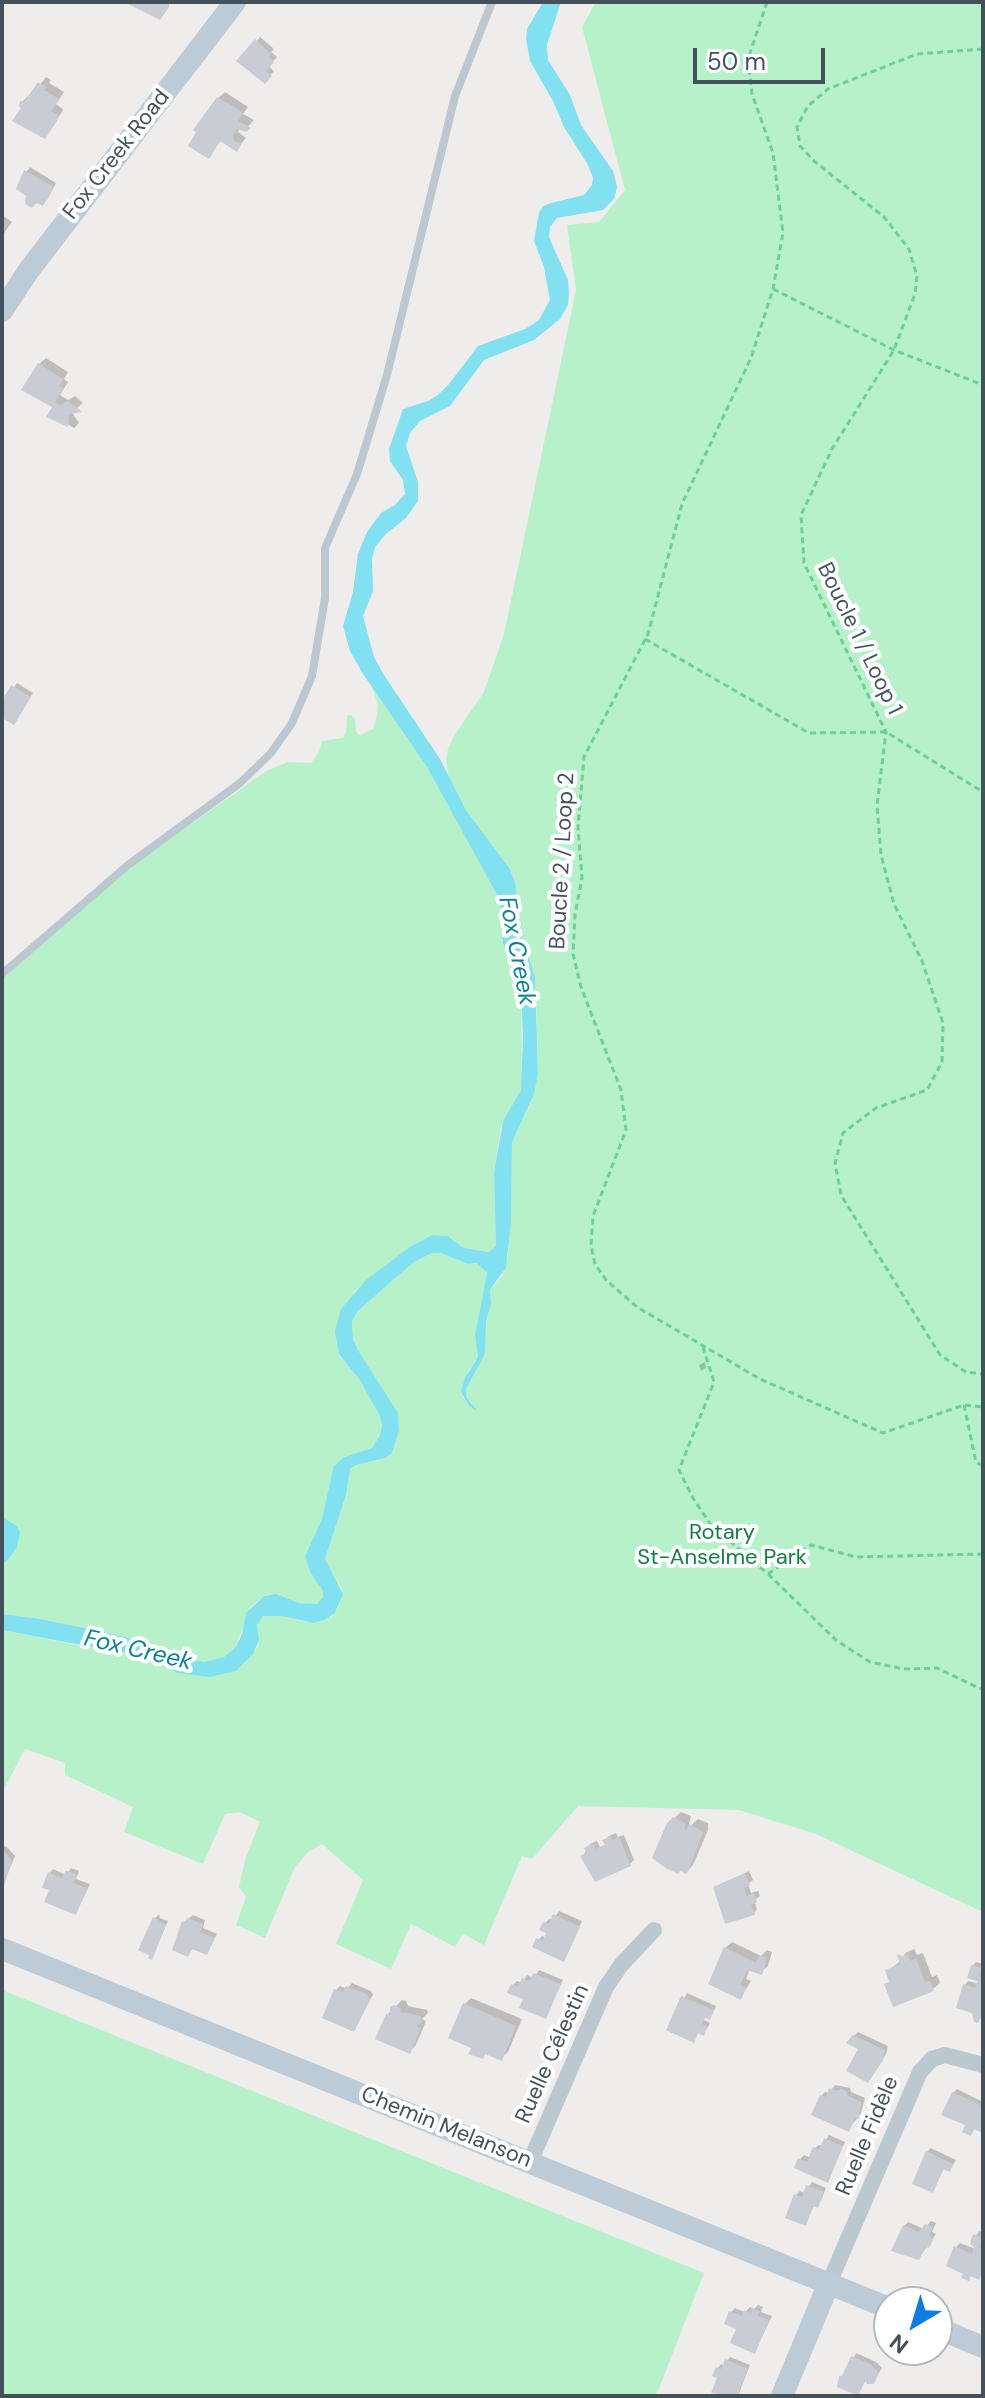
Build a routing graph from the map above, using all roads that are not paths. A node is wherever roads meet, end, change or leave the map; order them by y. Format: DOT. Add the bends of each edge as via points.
graph roads {
  1 [pos="235,2"];
  2 [pos="492,2"];
  3 [pos="2,311"];
  4 [pos="2,974"];
  5 [pos="654,1930"];
  6 [pos="2,1949"];
  7 [pos="983,2065"];
  8 [pos="530,2162"];
  9 [pos="829,2283"];
  10 [pos="873,2301"];
  11 [pos="953,2335"];
  12 [pos="983,2347"];
  13 [pos="782,2396"];
  1 -- 3 [label="street, Fox Creek Road"];
  2 -- 4 [label="lane" via="455,96 387,375 361,460 325,548 325,598 312,676 292,723 240,783 128,865"];
  5 -- 8 [label="street, Ruelle Célestin" via="606,1987"];
  6 -- 8 [label="street, Chemin Melanson"];
  7 -- 9 [label="street, Ruelle Fidèle" via="945,2055 932,2059 920,2072"];
  8 -- 9 [label="street, Chemin Melanson"];
  9 -- 10 [label="street, Chemin Melanson"];
  9 -- 13 [label="street"];
  11 -- 12 [label="street"];
}
